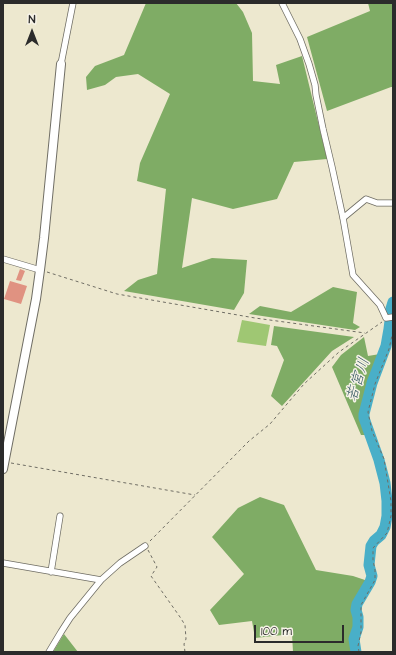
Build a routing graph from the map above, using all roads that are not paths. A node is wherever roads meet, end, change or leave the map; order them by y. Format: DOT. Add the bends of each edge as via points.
graph roads {
  1 [pos="73,3"];
  2 [pos="282,3"];
  3 [pos="61,64"];
  4 [pos="393,203"];
  5 [pos="343,218"];
  6 [pos="3,259"];
  7 [pos="40,270"];
  8 [pos="393,317"];
  9 [pos="4,466"];
  10 [pos="60,516"];
  11 [pos="145,546"];
  12 [pos="3,563"];
  13 [pos="51,572"];
  14 [pos="101,580"];
  15 [pos="49,652"];
  1 -- 3 [label="street"];
  2 -- 5 [label="street" via="309,64"];
  3 -- 7 [label="street"];
  4 -- 5 [label="street" via="377,203 366,199"];
  5 -- 8 [label="street" via="353,275 380,305 386,318"];
  6 -- 7 [label="street"];
  7 -- 9 [label="street"];
  10 -- 13 [label="street"];
  11 -- 14 [label="street"];
  12 -- 13 [label="street"];
  13 -- 14 [label="street"];
  14 -- 15 [label="street" via="70,618"];
}
